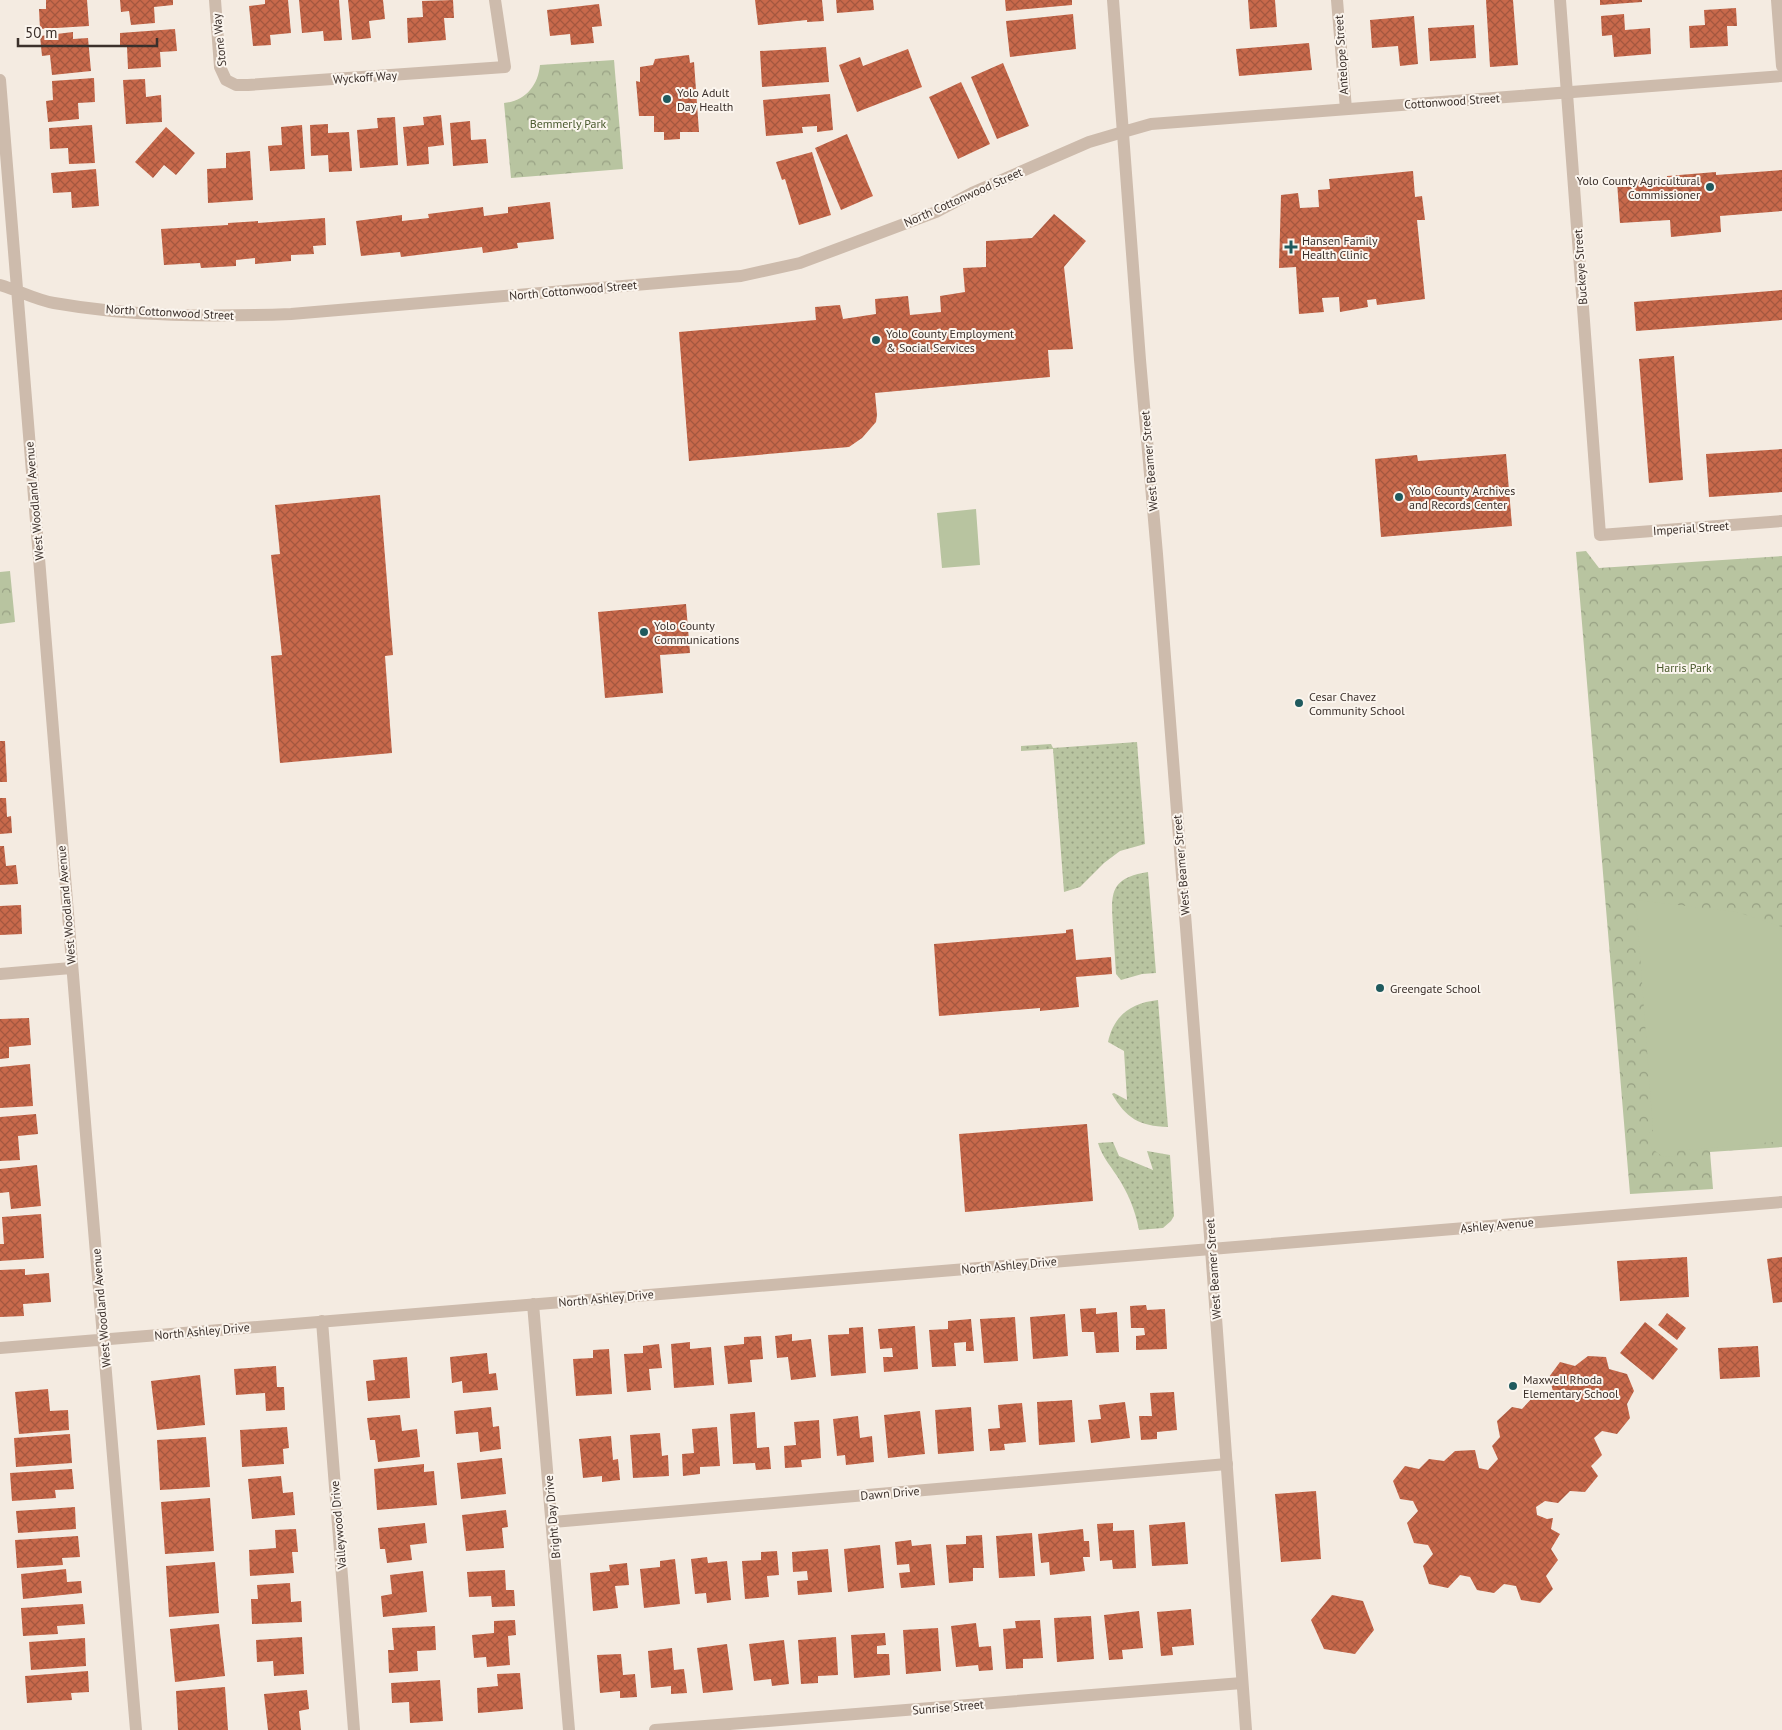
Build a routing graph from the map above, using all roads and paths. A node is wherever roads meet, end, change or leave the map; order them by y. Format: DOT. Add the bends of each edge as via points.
graph roads {
  1 [pos="215,0"];
  2 [pos="495,0"];
  3 [pos="1113,0"];
  4 [pos="1337,0"];
  5 [pos="1560,0"];
  6 [pos="1777,0"];
  7 [pos="1782,66"];
  8 [pos="1782,76"];
  9 [pos="0,80"];
  10 [pos="226,80"];
  11 [pos="1567,92"];
  12 [pos="1346,109"];
  13 [pos="1124,132"];
  14 [pos="0,285"];
  15 [pos="16,290"];
  16 [pos="1782,521"];
  17 [pos="1600,535"];
  18 [pos="71,968"];
  19 [pos="0,974"];
  20 [pos="1782,1202"];
  21 [pos="1211,1249"];
  22 [pos="533,1304"];
  23 [pos="322,1321"];
  24 [pos="104,1339"];
  25 [pos="0,1348"];
  26 [pos="1227,1464"];
  27 [pos="553,1522"];
  28 [pos="1242,1683"];
  29 [pos="136,1730"];
  30 [pos="354,1730"];
  31 [pos="569,1730"];
  32 [pos="655,1730"];
  33 [pos="1246,1730"];
  1 -- 10 [label="street, Stone Way" via="220,67"];
  2 -- 10 [label="street, Wyckoff Way" via="505,66 248,85 236,85"];
  3 -- 13 [label="street, West Beamer Street"];
  4 -- 12 [label="street, Antelope Street"];
  5 -- 11 [label="street, Buckeye Street"];
  6 -- 7 [label="street"];
  8 -- 11 [label="street, Cottonwood Street"];
  9 -- 15 [label="street, West Woodland Avenue"];
  11 -- 12 [label="street, Cottonwood Street"];
  11 -- 17 [label="street, Buckeye Street"];
  12 -- 13 [label="street, Cottonwood Street" via="1151,124"];
  13 -- 15 [label="street, North Cottonwood Street" via="1089,142 936,212 800,263 741,276 291,314 228,316 128,313 52,303"];
  13 -- 21 [label="street, West Beamer Street"];
  14 -- 15 [label="street, North Cottonwood Street"];
  15 -- 18 [label="street, West Woodland Avenue"];
  16 -- 17 [label="street, Imperial Street"];
  18 -- 19 [label="street"];
  18 -- 24 [label="street, West Woodland Avenue"];
  20 -- 21 [label="street, Ashley Avenue"];
  21 -- 22 [label="street, North Ashley Drive"];
  21 -- 26 [label="street, West Beamer Street"];
  22 -- 23 [label="street, North Ashley Drive"];
  22 -- 27 [label="street, Bright Day Drive"];
  23 -- 24 [label="street, North Ashley Drive"];
  23 -- 30 [label="street, Valleywood Drive"];
  24 -- 25 [label="street, North Ashley Drive"];
  24 -- 29 [label="street, West Woodland Avenue"];
  26 -- 27 [label="street, Dawn Drive"];
  26 -- 28 [label="street, West Beamer Street"];
  27 -- 31 [label="street, Bright Day Drive"];
  28 -- 32 [label="street, Sunrise Street"];
  28 -- 33 [label="street, West Beamer Street"];
}
